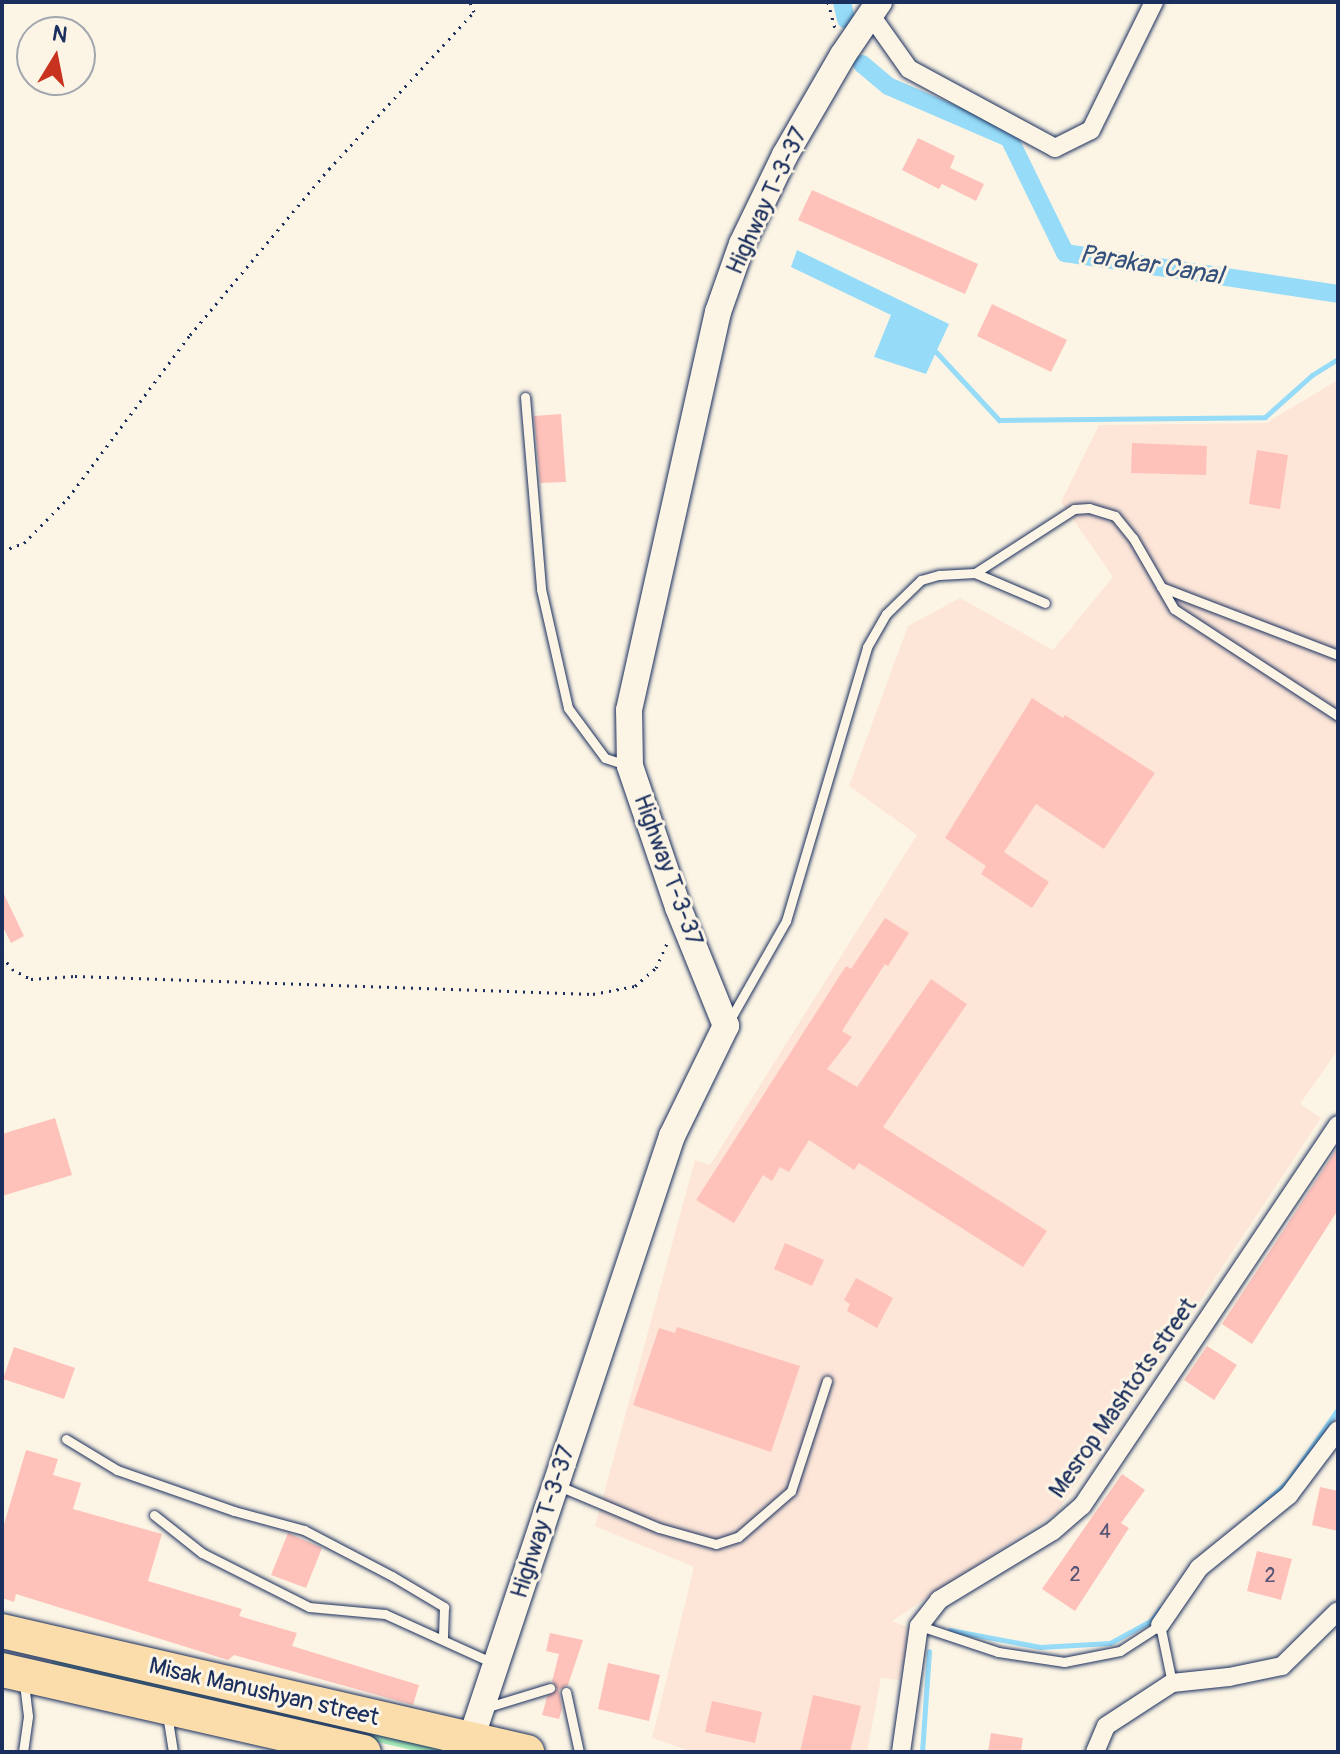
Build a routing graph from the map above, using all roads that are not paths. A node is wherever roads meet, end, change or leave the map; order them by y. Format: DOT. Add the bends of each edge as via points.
graph roads {
  1 [pos="1154,2"];
  2 [pos="874,8"];
  3 [pos="525,397"];
  4 [pos="975,573"];
  5 [pos="1161,587"];
  6 [pos="1045,603"];
  7 [pos="1338,655"];
  8 [pos="1338,716"];
  9 [pos="630,766"];
  10 [pos="726,1026"];
  11 [pos="1338,1125"];
  12 [pos="827,1381"];
  13 [pos="1338,1430"];
  14 [pos="66,1439"];
  15 [pos="556,1485"];
  16 [pos="154,1515"];
  17 [pos="1338,1611"];
  18 [pos="1160,1625"];
  19 [pos="919,1626"];
  20 [pos="16,1634"];
  21 [pos="443,1639"];
  22 [pos="496,1665"];
  23 [pos="12,1672"];
  24 [pos="1172,1683"];
  25 [pos="550,1688"];
  26 [pos="566,1692"];
  27 [pos="166,1707"];
  28 [pos="476,1724"];
  29 [pos="23,1752"];
  30 [pos="173,1752"];
  31 [pos="364,1752"];
  32 [pos="527,1752"];
  33 [pos="579,1752"];
  34 [pos="901,1752"];
  35 [pos="1095,1752"];
  1 -- 2 [label="street" via="1091,130 1055,148 909,69"];
  2 -- 9 [label="main road, Highway T-3-37" via="785,155 742,244 718,312 629,710"];
  3 -- 9 [label="lane" via="541,589 568,708 605,758"];
  4 -- 5 [label="lane" via="1074,509 1089,508 1115,516"];
  4 -- 6 [label="lane"];
  4 -- 10 [label="lane" via="921,580 886,614 867,647 786,921"];
  5 -- 7 [label="lane"];
  5 -- 8 [label="lane" via="1174,609"];
  9 -- 10 [label="main road, Highway T-3-37"];
  10 -- 15 [label="main road, Highway T-3-37" via="672,1136"];
  11 -- 19 [label="street, Mesrop Mashtots street" via="1082,1506 1053,1531 939,1600"];
  12 -- 15 [label="lane" via="791,1491 738,1537 716,1544 659,1528"];
  13 -- 18 [label="street" via="1289,1495 1199,1568"];
  14 -- 21 [label="lane" via="117,1470 304,1530 392,1576 444,1607"];
  15 -- 22 [label="main road, Highway T-3-37"];
  16 -- 21 [label="lane" via="202,1553 309,1607 385,1614"];
  17 -- 24 [label="street" via="1282,1666"];
  18 -- 19 [label="lane" via="1120,1651 1064,1662 998,1652"];
  18 -- 24 [label="lane"];
  19 -- 34 [label="street"];
  20 -- 23 [label="highway"];
  20 -- 28 [label="highway, Misak Manushyan street"];
  21 -- 22 [label="lane"];
  22 -- 28 [label="main road, Highway T-3-37"];
  23 -- 27 [label="highway, Misak Manushyan street"];
  23 -- 29 [label="lane" via="28,1716"];
  24 -- 35 [label="street" via="1106,1726"];
  25 -- 28 [label="lane"];
  26 -- 33 [label="lane"];
  27 -- 30 [label="lane"];
  27 -- 31 [label="highway, Misak Manushyan street"];
  28 -- 32 [label="highway, Misak Manushyan street"];
}
